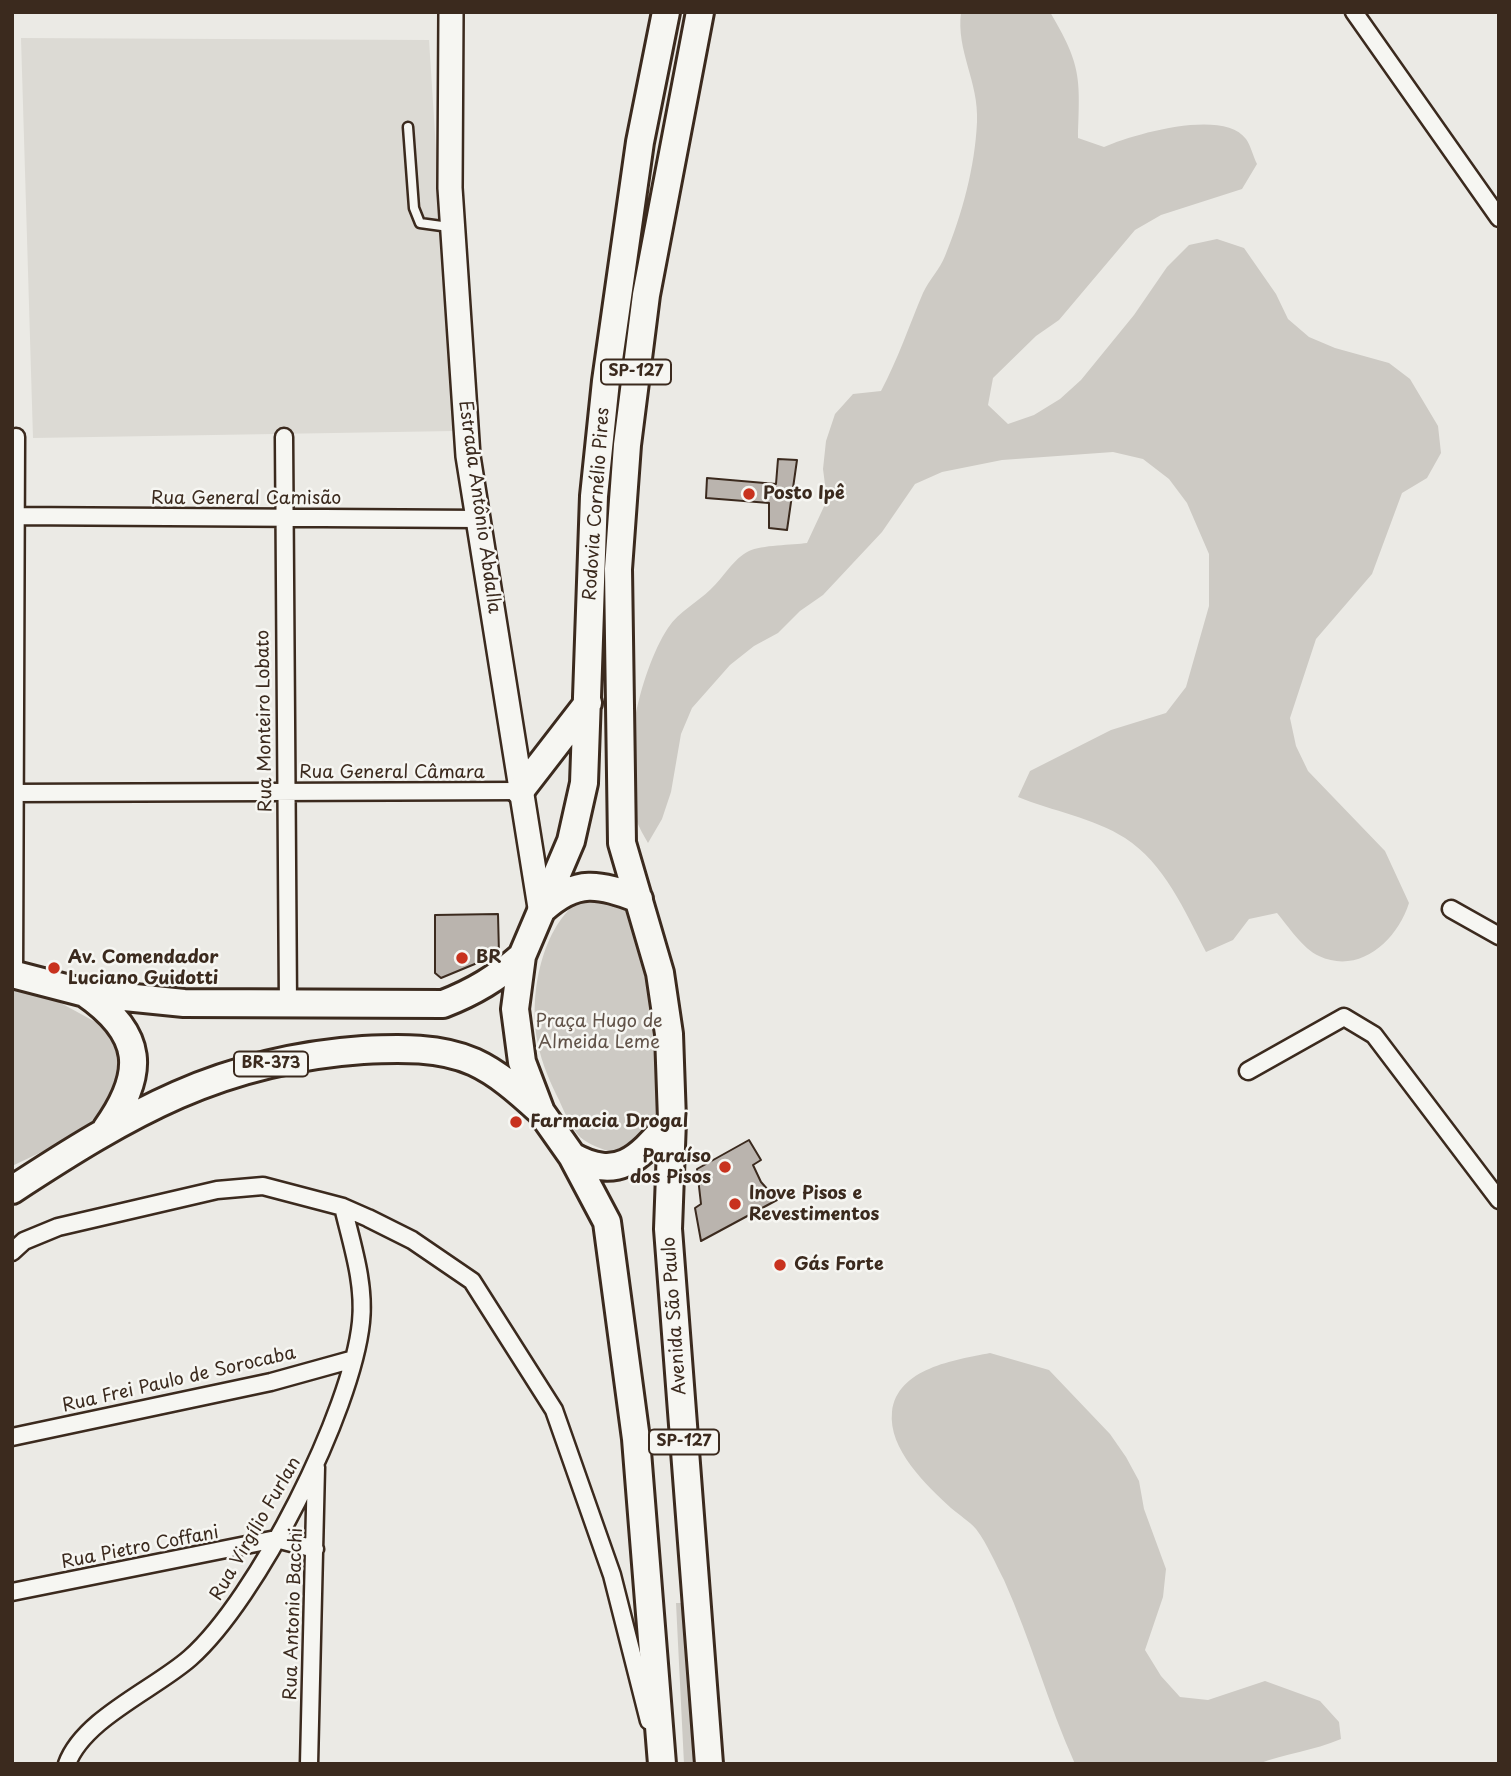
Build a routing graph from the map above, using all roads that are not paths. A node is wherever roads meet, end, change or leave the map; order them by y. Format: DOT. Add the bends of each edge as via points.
graph roads {
  1 [pos="451,12"];
  2 [pos="666,12"];
  3 [pos="700,12"];
  4 [pos="1354,12"];
  5 [pos="408,127"];
  6 [pos="1499,218"];
  7 [pos="452,227"];
  8 [pos="16,437"];
  9 [pos="284,437"];
  10 [pos="13,516"];
  11 [pos="283,518"];
  12 [pos="479,519"];
  13 [pos="588,703"];
  14 [pos="520,791"];
  15 [pos="12,793"];
  16 [pos="285,793"];
  17 [pos="639,899"];
  18 [pos="1451,909"];
  19 [pos="542,911"];
  20 [pos="1499,936"];
  21 [pos="522,956"];
  22 [pos="13,975"];
  23 [pos="85,993"];
  24 [pos="288,1005"];
  25 [pos="1248,1071"];
  26 [pos="541,1112"];
  27 [pos="672,1120"];
  28 [pos="105,1130"];
  29 [pos="572,1156"];
  30 [pos="12,1190"];
  31 [pos="1499,1200"];
  32 [pos="343,1208"];
  33 [pos="12,1252"];
  34 [pos="354,1359"];
  35 [pos="12,1437"];
  36 [pos="316,1465"];
  37 [pos="276,1539"];
  38 [pos="315,1549"];
  39 [pos="12,1592"];
  40 [pos="67,1764"];
  41 [pos="309,1764"];
  42 [pos="661,1764"];
  43 [pos="709,1764"];
  1 -- 7 [label="street, Estrada Antônio Abdalla"];
  2 -- 13 [label="main road, Rodovia Cornélio Pires / SP-127" via="640,142 606,381 594,496"];
  3 -- 17 [label="main road, Rodovia Cornélio Pires / SP-127" via="646,295 619,555 622,843"];
  4 -- 6 [label="street"];
  5 -- 7 [label="lane" via="414,208 420,223"];
  7 -- 12 [label="street, Estrada Antônio Abdalla" via="468,456"];
  8 -- 10 [label="street"];
  9 -- 11 [label="street, Rua Monteiro Lobato"];
  10 -- 11 [label="street, Rua General Camisão"];
  10 -- 15 [label="street"];
  11 -- 12 [label="street, Rua General Camisão"];
  11 -- 16 [label="street, Rua Monteiro Lobato"];
  12 -- 14 [label="street, Estrada Antônio Abdalla"];
  13 -- 14 [label="main road"];
  13 -- 19 [label="main road, Rodovia Cornélio Pires / SP-127" via="584,783 571,841"];
  14 -- 16 [label="street, Rua General Câmara"];
  14 -- 19 [label="street, Estrada Antônio Abdalla"];
  15 -- 16 [label="street, Rua General Câmara"];
  15 -- 22 [label="street"];
  16 -- 24 [label="street, Rua Monteiro Lobato"];
  17 -- 19 [label="main road" via="593,885 558,895"];
  17 -- 27 [label="main road, SP-127" via="660,973 669,1034"];
  18 -- 20 [label="street"];
  19 -- 21 [label="main road, SP-127"];
  21 -- 24 [label="main road" via="479,989 443,1004"];
  21 -- 26 [label="main road, SP-127" via="515,1009 522,1062"];
  22 -- 23 [label="main road"];
  23 -- 24 [label="main road" via="184,1003"];
  23 -- 28 [label="main road" via="125,1032 135,1065 127,1096"];
  25 -- 31 [label="street" via="1344,1017 1374,1035"];
  26 -- 28 [label="main road, BR-373" via="503,1079 472,1061 436,1051 390,1048 316,1054 240,1071 172,1096"];
  26 -- 29 [label="main road, SP-127"];
  27 -- 29 [label="main road" via="633,1160 612,1169 591,1167"];
  27 -- 43 [label="main road, Avenida São Paulo / SP-127" via="668,1228"];
  28 -- 30 [label="main road, BR-373"];
  29 -- 42 [label="main road, SP-127" via="607,1222 636,1439"];
  32 -- 33 [label="street" via="263,1186 217,1190 58,1227 24,1241"];
  32 -- 34 [label="street, Rua Virgílio Furlan" via="361,1293"];
  32 -- 42 [label="street" via="412,1240 472,1281 554,1410 612,1575"];
  34 -- 35 [label="street, Rua Frei Paulo de Sorocaba" via="271,1382"];
  34 -- 36 [label="street, Rua Virgílio Furlan"];
  36 -- 37 [label="street, Rua Virgílio Furlan"];
  36 -- 38 [label="street, Rua Antonio Bacchi"];
  37 -- 38 [label="street, Rua Pietro Coffani"];
  37 -- 39 [label="street, Rua Pietro Coffani"];
  37 -- 40 [label="street, Rua Virgílio Furlan" via="228,1617 191,1658 95,1727"];
  38 -- 41 [label="street, Rua Antonio Bacchi"];
}
